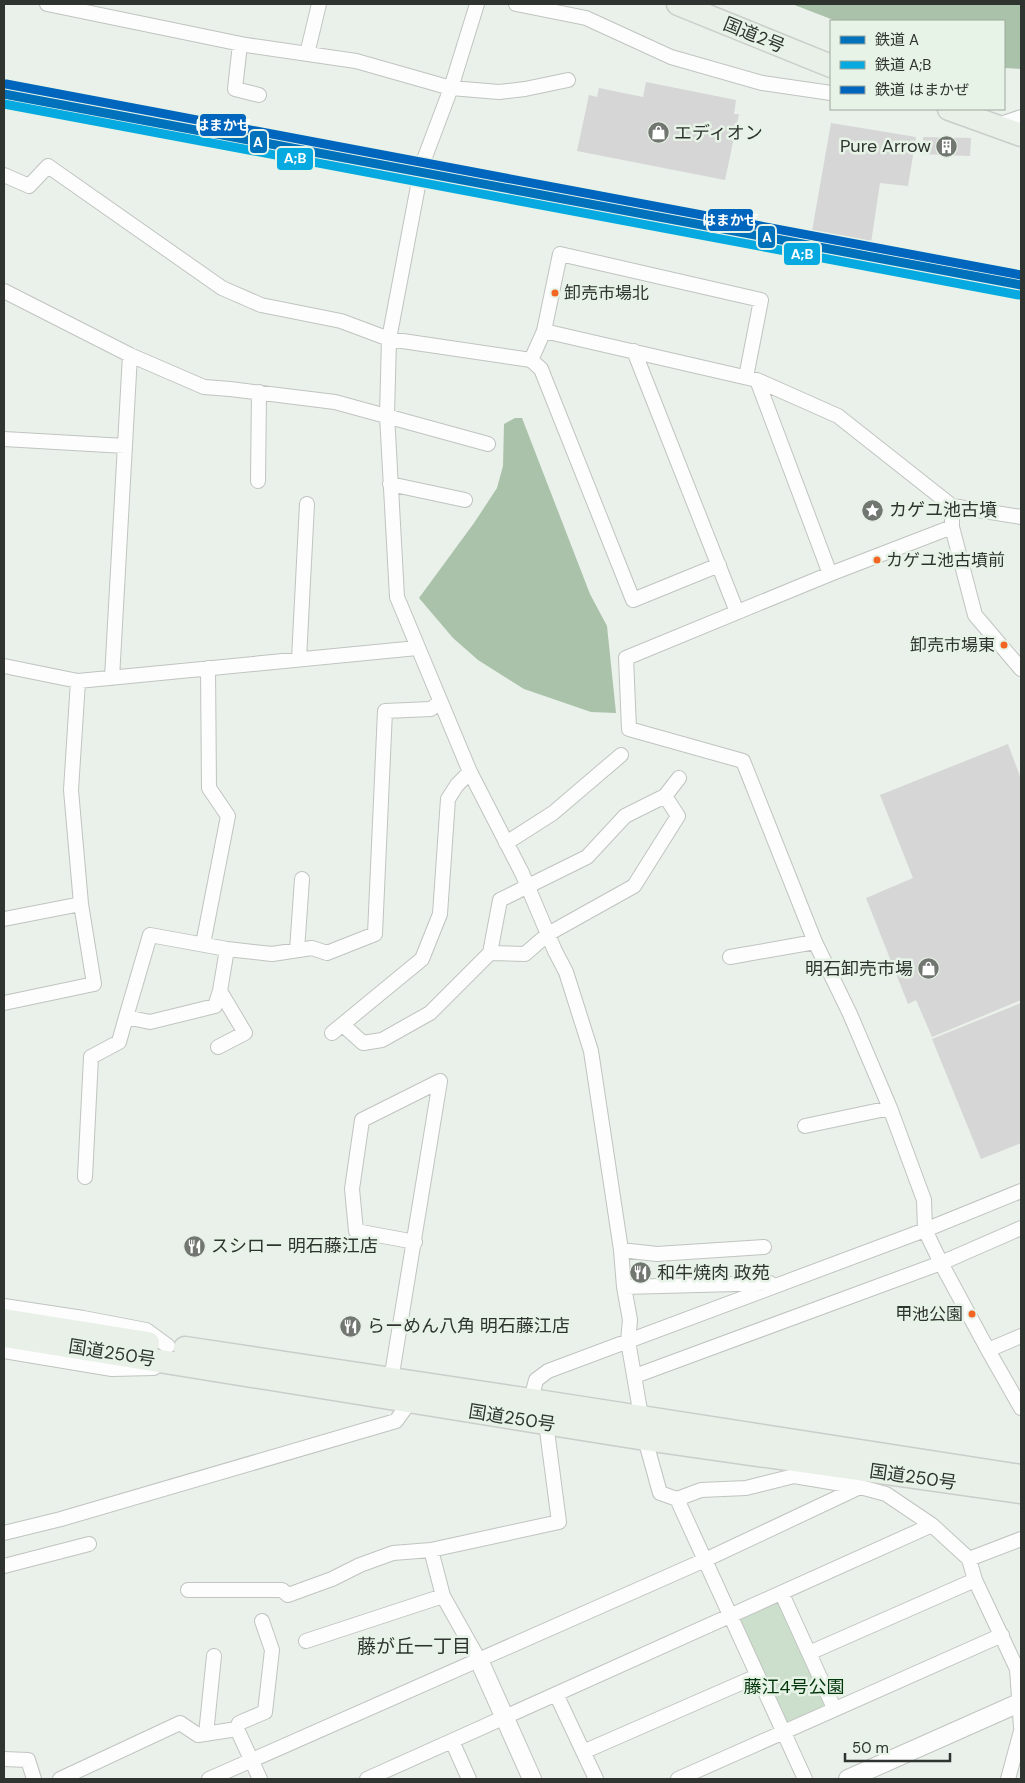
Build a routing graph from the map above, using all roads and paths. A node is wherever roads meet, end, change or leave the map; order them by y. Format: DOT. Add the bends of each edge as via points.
graph roads {
  1 [pos="47,4"];
  2 [pos="319,4"];
  3 [pos="476,4"];
  4 [pos="516,4"];
  5 [pos="678,4"];
  6 [pos="82,8"];
  7 [pos="240,44"];
  8 [pos="307,54"];
  9 [pos="830,66"];
  10 [pos="568,80"];
  11 [pos="451,88"];
  12 [pos="830,93"];
  13 [pos="260,95"];
  14 [pos="952,110"];
  15 [pos="1021,118"];
  16 [pos="998,125"];
  17 [pos="1021,135"];
  18 [pos="4,175"];
  19 [pos="4,291"];
  20 [pos="544,331"];
  21 [pos="389,339"];
  22 [pos="634,351"];
  23 [pos="130,356"];
  24 [pos="531,360"];
  25 [pos="752,378"];
  26 [pos="259,392"];
  27 [pos="387,415"];
  28 [pos="4,439"];
  29 [pos="488,444"];
  30 [pos="125,446"];
  31 [pos="258,481"];
  32 [pos="390,484"];
  33 [pos="465,500"];
  34 [pos="307,504"];
  35 [pos="952,506"];
  36 [pos="1021,517"];
  37 [pos="952,527"];
  38 [pos="719,565"];
  39 [pos="830,574"];
  40 [pos="737,612"];
  41 [pos="417,648"];
  42 [pos="300,659"];
  43 [pos="4,666"];
  44 [pos="208,668"];
  45 [pos="1021,669"];
  46 [pos="112,678"];
  47 [pos="78,681"];
  48 [pos="440,702"];
  49 [pos="621,755"];
  50 [pos="470,772"];
  51 [pos="679,778"];
  52 [pos="664,796"];
  53 [pos="506,843"];
  54 [pos="302,879"];
  55 [pos="527,886"];
  56 [pos="81,904"];
  57 [pos="4,919"];
  58 [pos="548,934"];
  59 [pos="815,942"];
  60 [pos="203,944"];
  61 [pos="227,949"];
  62 [pos="297,950"];
  63 [pos="490,953"];
  64 [pos="730,957"];
  65 [pos="220,991"];
  66 [pos="4,1003"];
  67 [pos="126,1017"];
  68 [pos="218,1048"];
  69 [pos="890,1108"];
  70 [pos="805,1126"];
  71 [pos="85,1177"];
  72 [pos="1021,1191"];
  73 [pos="1021,1228"];
  74 [pos="925,1230"];
  75 [pos="414,1242"];
  76 [pos="764,1247"];
  77 [pos="621,1250"];
  78 [pos="941,1263"];
  79 [pos="782,1283"];
  80 [pos="624,1287"];
  81 [pos="4,1306"];
  82 [pos="4,1320"];
  83 [pos="4,1336"];
  84 [pos="1021,1336"];
  85 [pos="628,1341"];
  86 [pos="168,1346"];
  87 [pos="988,1350"];
  88 [pos="4,1351"];
  89 [pos="200,1367"];
  90 [pos="635,1376"];
  91 [pos="391,1380"];
  92 [pos="411,1400"];
  93 [pos="531,1400"];
  94 [pos="1021,1408"];
  95 [pos="546,1424"];
  96 [pos="644,1428"];
  97 [pos="1021,1476"];
  98 [pos="860,1487"];
  99 [pos="1021,1492"];
  100 [pos="677,1499"];
  101 [pos="932,1525"];
  102 [pos="4,1533"];
  103 [pos="1021,1539"];
  104 [pos="89,1544"];
  105 [pos="431,1550"];
  106 [pos="969,1559"];
  107 [pos="705,1560"];
  108 [pos="4,1566"];
  109 [pos="975,1580"];
  110 [pos="188,1590"];
  111 [pos="782,1594"];
  112 [pos="443,1596"];
  113 [pos="730,1617"];
  114 [pos="262,1621"];
  115 [pos="1002,1635"];
  116 [pos="306,1641"];
  117 [pos="809,1653"];
  118 [pos="214,1656"];
  119 [pos="1017,1657"];
  120 [pos="479,1660"];
  121 [pos="757,1676"];
  122 [pos="556,1694"];
  123 [pos="1020,1703"];
  124 [pos="834,1708"];
  125 [pos="504,1717"];
  126 [pos="1021,1727"];
  127 [pos="238,1729"];
  128 [pos="783,1732"];
  129 [pos="1021,1732"];
  130 [pos="206,1734"];
  131 [pos="452,1741"];
  132 [pos="583,1752"];
  133 [pos="4,1759"];
  134 [pos="252,1760"];
  135 [pos="34,1779"];
  136 [pos="60,1779"];
  137 [pos="209,1779"];
  138 [pos="260,1779"];
  139 [pos="367,1779"];
  140 [pos="469,1779"];
  141 [pos="532,1779"];
  142 [pos="596,1779"];
  143 [pos="678,1779"];
  144 [pos="805,1779"];
  145 [pos="848,1779"];
  146 [pos="1008,1779"];
  1 -- 6 [label="street"];
  2 -- 8 [label="street"];
  3 -- 11 [label="street"];
  4 -- 12 [label="street" via="586,18 671,57 762,83"];
  5 -- 9 [label="highway, 国道2号"];
  6 -- 7 [label="street"];
  7 -- 8 [label="street"];
  7 -- 13 [label="street" via="234,89"];
  8 -- 11 [label="street" via="356,61"];
  10 -- 11 [label="street" via="499,92"];
  11 -- 21 [label="street" via="422,165"];
  14 -- 16 [label="highway"];
  15 -- 16 [label="street"];
  16 -- 17 [label="highway"];
  18 -- 21 [label="street" via="29,186 48,166 222,288 261,305 341,321"];
  19 -- 23 [label="street"];
  20 -- 22 [label="street"];
  20 -- 24 [label="street"];
  20 -- 25 [label="street" via="560,254 761,300"];
  21 -- 24 [label="street"];
  21 -- 27 [label="street"];
  22 -- 25 [label="street"];
  22 -- 38 [label="street"];
  23 -- 26 [label="street" via="204,387"];
  23 -- 30 [label="street"];
  24 -- 38 [label="street" via="541,369 633,600"];
  25 -- 35 [label="street" via="838,416"];
  25 -- 39 [label="street"];
  26 -- 27 [label="street" via="335,402"];
  26 -- 31 [label="street"];
  27 -- 29 [label="street"];
  27 -- 32 [label="street"];
  28 -- 30 [label="street"];
  30 -- 46 [label="street"];
  32 -- 33 [label="street"];
  32 -- 41 [label="street" via="397,597"];
  34 -- 42 [label="street"];
  35 -- 36 [label="street"];
  35 -- 37 [label="street"];
  37 -- 39 [label="street"];
  37 -- 45 [label="street" via="974,615"];
  38 -- 40 [label="street"];
  39 -- 40 [label="street"];
  40 -- 59 [label="street" via="626,658 629,729 743,760"];
  41 -- 42 [label="street"];
  41 -- 48 [label="street"];
  42 -- 44 [label="street"];
  43 -- 47 [label="street"];
  44 -- 46 [label="street"];
  44 -- 60 [label="street" via="209,788 228,816"];
  46 -- 47 [label="street"];
  47 -- 56 [label="street" via="72,790"];
  48 -- 50 [label="street"];
  48 -- 62 [label="street" via="431,709 385,711 375,934 327,953 312,948"];
  49 -- 53 [label="street" via="553,813"];
  50 -- 53 [label="street"];
  50 -- 63 [label="street" via="448,799 440,914 422,959 337,1029 363,1043 382,1040 430,1013"];
  51 -- 52 [label="street"];
  52 -- 55 [label="street" via="625,816 588,857"];
  52 -- 58 [label="street" via="678,816 634,886"];
  53 -- 55 [label="street"];
  54 -- 62 [label="street"];
  55 -- 58 [label="street"];
  55 -- 63 [label="street" via="500,900"];
  56 -- 57 [label="street"];
  56 -- 66 [label="street" via="94,984"];
  58 -- 63 [label="street" via="525,954"];
  58 -- 77 [label="street" via="566,972 590,1051"];
  59 -- 64 [label="street"];
  59 -- 69 [label="street"];
  60 -- 61 [label="street"];
  60 -- 67 [label="street" via="150,934"];
  61 -- 62 [label="street" via="272,954"];
  61 -- 65 [label="street"];
  65 -- 67 [label="street" via="215,1006 150,1022"];
  65 -- 68 [label="street" via="245,1033"];
  67 -- 71 [label="street" via="119,1042 91,1057"];
  69 -- 70 [label="street"];
  69 -- 74 [label="street" via="924,1200"];
  72 -- 74 [label="street"];
  73 -- 78 [label="street"];
  74 -- 78 [label="street"];
  74 -- 79 [label="street"];
  75 -- 75 [label="street" via="439,1091 440,1081 362,1120 352,1189 356,1230"];
  75 -- 91 [label="street"];
  76 -- 77 [label="street" via="657,1254"];
  77 -- 80 [label="street"];
  78 -- 87 [label="street"];
  78 -- 90 [label="street"];
  79 -- 80 [label="street"];
  79 -- 85 [label="street"];
  80 -- 85 [label="street" via="630,1320"];
  81 -- 86 [label="street" via="146,1330"];
  82 -- 86 [label="highway, 国道250号"];
  83 -- 89 [label="highway, 国道250号"];
  84 -- 87 [label="street"];
  85 -- 90 [label="street"];
  85 -- 93 [label="street" via="548,1371 536,1380"];
  86 -- 91 [label="highway, 国道250号"];
  87 -- 94 [label="street"];
  88 -- 89 [label="street" via="112,1369"];
  89 -- 92 [label="highway, 国道250号"];
  90 -- 96 [label="street"];
  91 -- 93 [label="highway, 国道250号"];
  92 -- 95 [label="highway, 国道250号"];
  92 -- 102 [label="street" via="396,1421"];
  93 -- 96 [label="highway, 国道250号"];
  95 -- 96 [label="highway, 国道250号"];
  95 -- 105 [label="street" via="560,1522"];
  96 -- 97 [label="highway, 国道250号"];
  96 -- 99 [label="highway, 国道250号"];
  96 -- 100 [label="street" via="660,1493"];
  98 -- 100 [label="street" via="794,1476 746,1488 701,1490"];
  98 -- 101 [label="street" via="886,1494"];
  98 -- 107 [label="street"];
  100 -- 107 [label="street"];
  101 -- 106 [label="street"];
  101 -- 111 [label="street"];
  103 -- 106 [label="street"];
  104 -- 108 [label="street"];
  105 -- 110 [label="street" via="393,1554 288,1595 282,1590"];
  105 -- 112 [label="street"];
  106 -- 109 [label="street"];
  107 -- 113 [label="street"];
  107 -- 120 [label="street"];
  109 -- 115 [label="street"];
  109 -- 117 [label="street"];
  111 -- 113 [label="street"];
  111 -- 117 [label="street"];
  112 -- 116 [label="street"];
  112 -- 120 [label="street"];
  113 -- 121 [label="street"];
  113 -- 122 [label="street"];
  114 -- 127 [label="street" via="272,1650 265,1712 239,1723"];
  115 -- 119 [label="street"];
  115 -- 124 [label="street"];
  117 -- 124 [label="street"];
  118 -- 130 [label="street"];
  119 -- 123 [label="street"];
  120 -- 125 [label="street"];
  120 -- 134 [label="street"];
  121 -- 128 [label="street"];
  121 -- 132 [label="street"];
  122 -- 125 [label="street"];
  122 -- 132 [label="street"];
  123 -- 126 [label="street"];
  123 -- 145 [label="street"];
  124 -- 128 [label="street"];
  125 -- 131 [label="street"];
  125 -- 141 [label="street"];
  127 -- 130 [label="street"];
  127 -- 134 [label="street"];
  128 -- 143 [label="street"];
  128 -- 144 [label="street"];
  129 -- 146 [label="street"];
  130 -- 136 [label="street" via="198,1735 180,1723"];
  131 -- 139 [label="street"];
  131 -- 140 [label="street"];
  132 -- 142 [label="street"];
  133 -- 135 [label="street" via="28,1760"];
  134 -- 137 [label="street"];
  134 -- 138 [label="street"];
}
